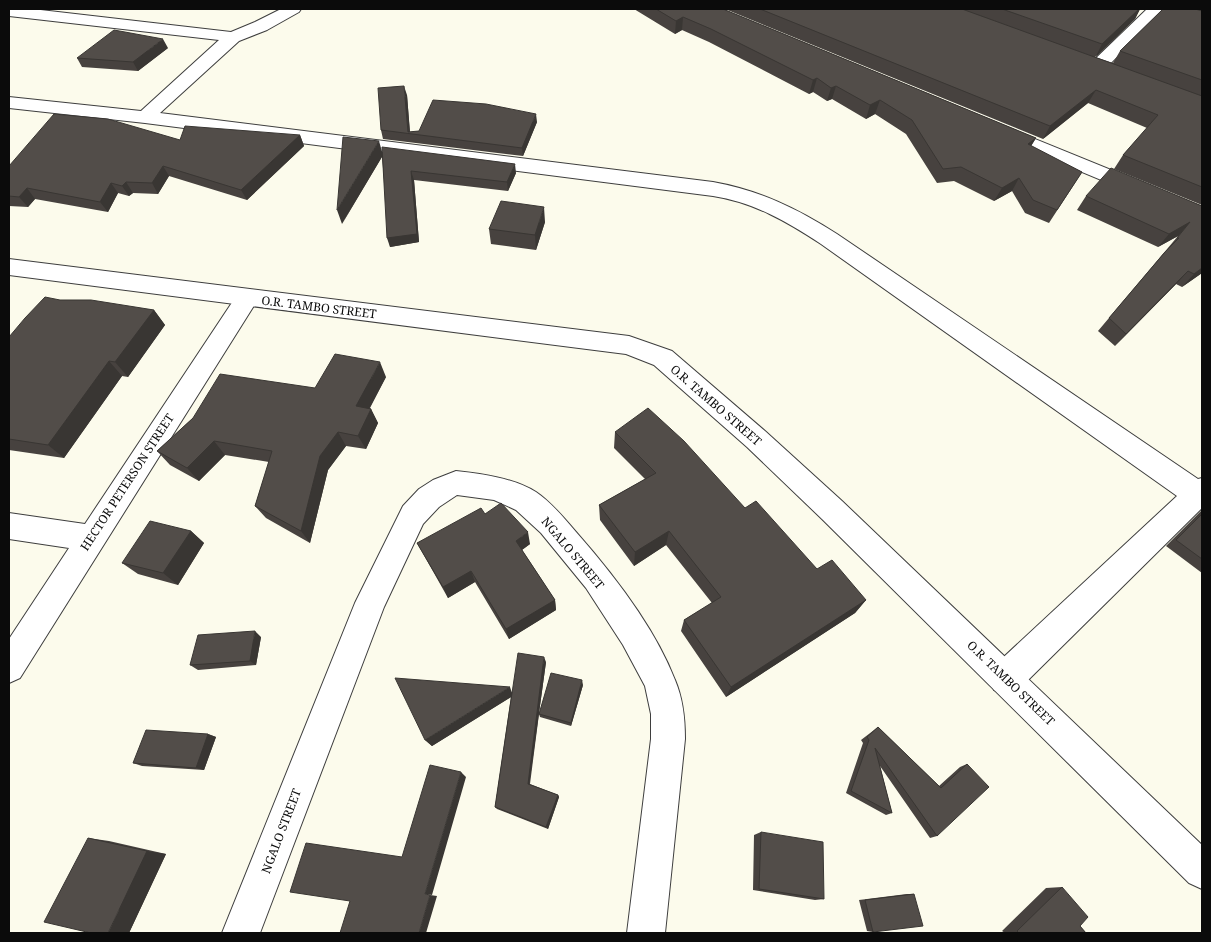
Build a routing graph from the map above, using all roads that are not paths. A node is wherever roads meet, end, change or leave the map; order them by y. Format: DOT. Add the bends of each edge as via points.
graph roads {
  1 [pos="293,9"];
  2 [pos="1156,9"];
  3 [pos="9,12"];
  4 [pos="233,37"];
  5 [pos="1080,60"];
  6 [pos="1098,66"];
  7 [pos="1116,73"];
  8 [pos="9,103"];
  9 [pos="145,118"];
  10 [pos="983,124"];
  11 [pos="1202,215"];
  12 [pos="9,267"];
  13 [pos="247,298"];
  14 [pos="1200,493"];
  15 [pos="9,526"];
  16 [pos="90,538"];
  17 [pos="9,667"];
  18 [pos="1006,678"];
  19 [pos="1202,870"];
  20 [pos="241,933"];
  21 [pos="646,933"];
  1 -- 4 [label="street"];
  2 -- 6 [label="street"];
  3 -- 4 [label="street"];
  4 -- 9 [label="street"];
  5 -- 6 [label="street"];
  6 -- 7 [label="street"];
  8 -- 9 [label="street"];
  9 -- 14 [label="street" via="630,177 729,192 760,201 829,239"];
  10 -- 11 [label="street"];
  12 -- 13 [label="street, O.R. TAMBO STREET"];
  13 -- 16 [label="street, HECTOR PETERSON STREET"];
  13 -- 18 [label="street, O.R. TAMBO STREET" via="629,344 663,358 832,510"];
  14 -- 18 [label="street"];
  15 -- 16 [label="street"];
  16 -- 17 [label="street, HECTOR PETERSON STREET"];
  18 -- 19 [label="street, O.R. TAMBO STREET"];
  20 -- 21 [label="street, NGALO STREET" via="370,603 401,537 413,515 429,498 456,483 498,489 526,501 551,524 596,578 634,634 660,682 668,714 668,739"];
}
